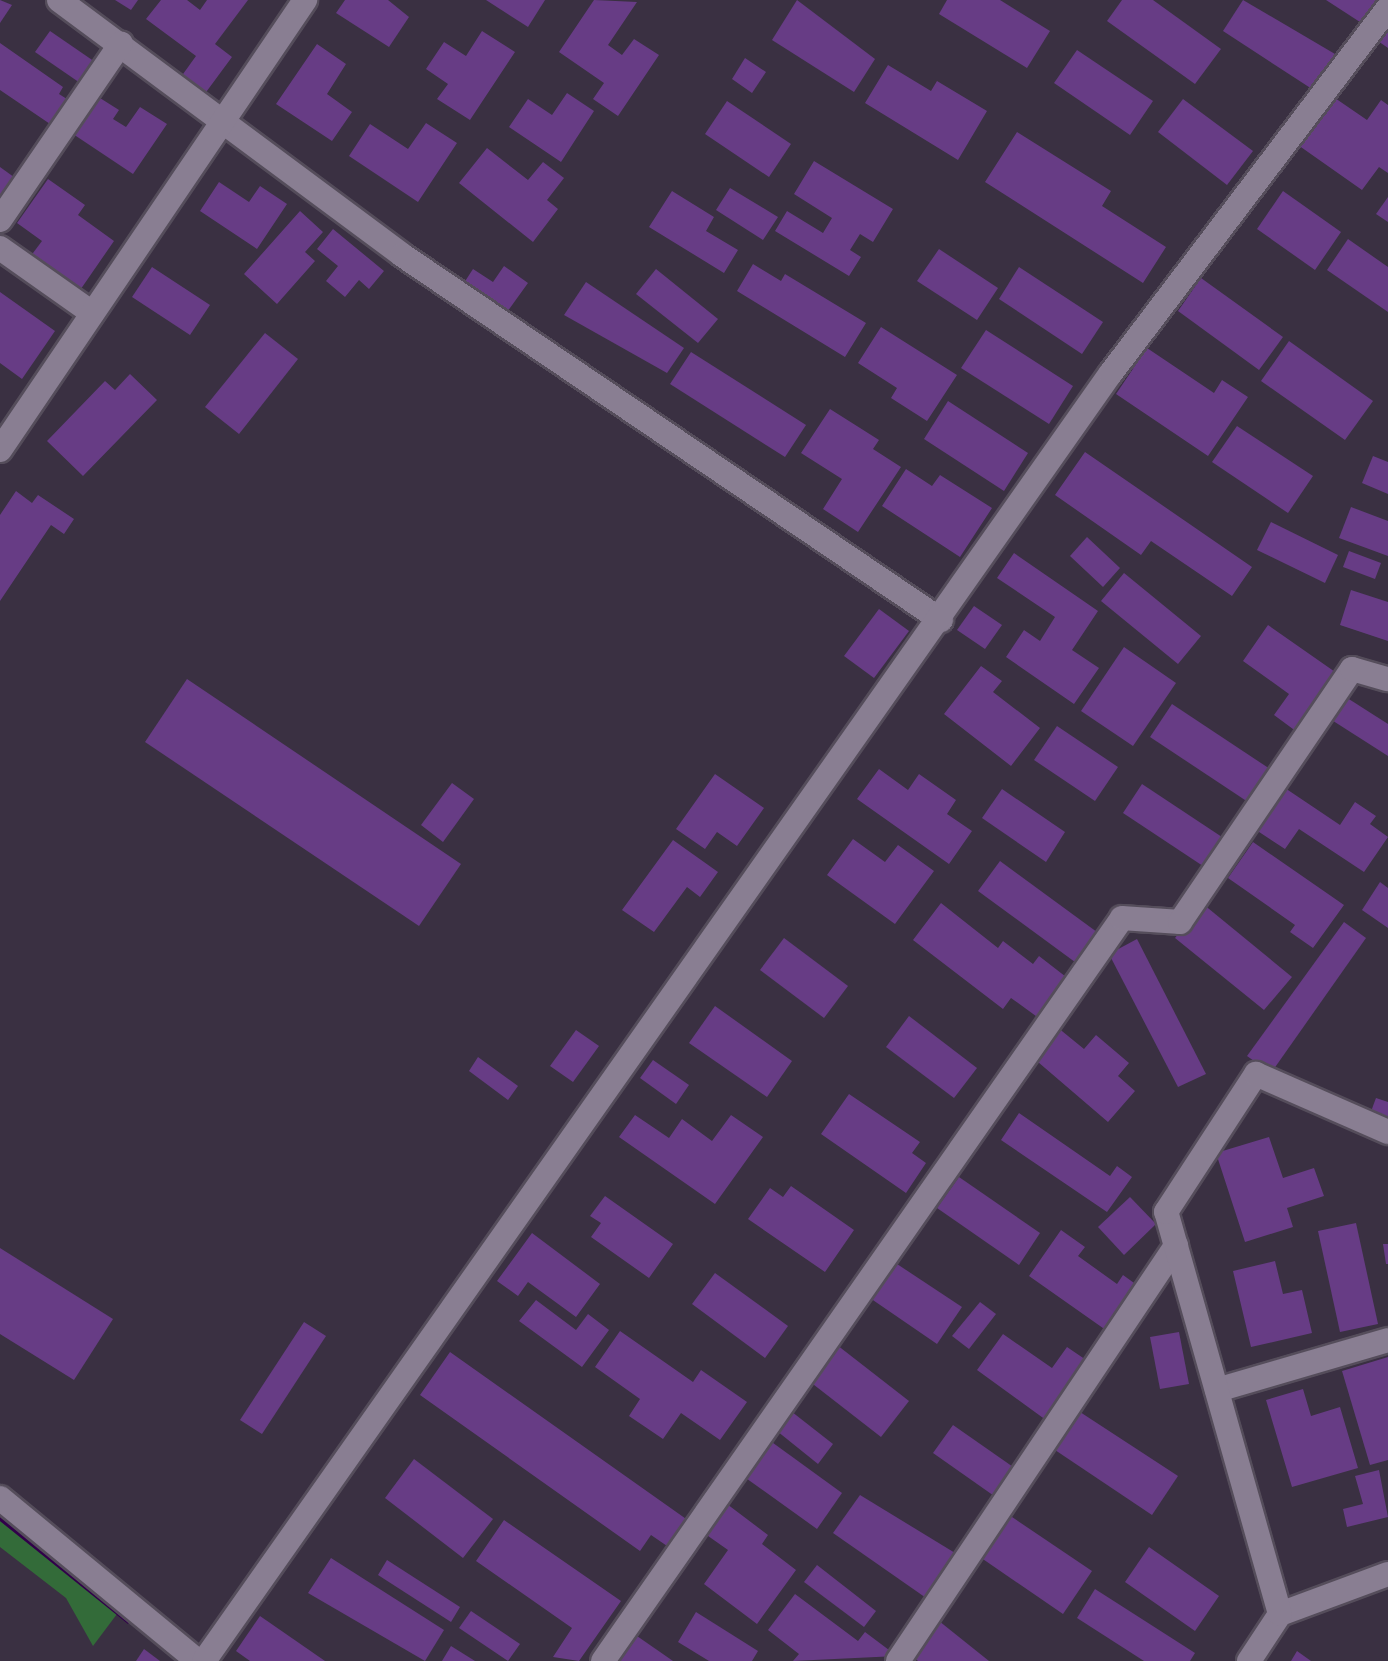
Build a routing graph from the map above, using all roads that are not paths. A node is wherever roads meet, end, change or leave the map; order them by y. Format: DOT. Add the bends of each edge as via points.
graph roads {
  1 [pos="59,0"];
  2 [pos="305,0"];
  3 [pos="1388,8"];
  4 [pos="121,43"];
  5 [pos="220,121"];
  6 [pos="0,220"];
  7 [pos="0,248"];
  8 [pos="92,313"];
  9 [pos="0,450"];
  10 [pos="941,620"];
  11 [pos="1388,679"];
  12 [pos="1388,1132"];
  13 [pos="1176,1246"];
  14 [pos="1388,1340"];
  15 [pos="1217,1390"];
  16 [pos="0,1498"];
  17 [pos="1388,1574"];
  18 [pos="1280,1614"];
  19 [pos="201,1661"];
  20 [pos="603,1661"];
  21 [pos="898,1661"];
  22 [pos="1249,1661"];
  1 -- 4 [label="street"];
  2 -- 5 [label="street"];
  3 -- 10 [label="street" via="1111,373"];
  4 -- 5 [label="street"];
  4 -- 6 [label="street"];
  5 -- 8 [label="street"];
  5 -- 10 [label="street" via="402,255"];
  7 -- 8 [label="street"];
  8 -- 9 [label="street"];
  10 -- 19 [label="street"];
  11 -- 20 [label="street" via="1352,669 1180,922 1122,918"];
  12 -- 13 [label="street" via="1256,1074 1166,1212"];
  13 -- 15 [label="street"];
  13 -- 21 [label="street"];
  14 -- 15 [label="street"];
  15 -- 18 [label="street"];
  16 -- 19 [label="street"];
  17 -- 18 [label="street"];
  18 -- 22 [label="street"];
}
